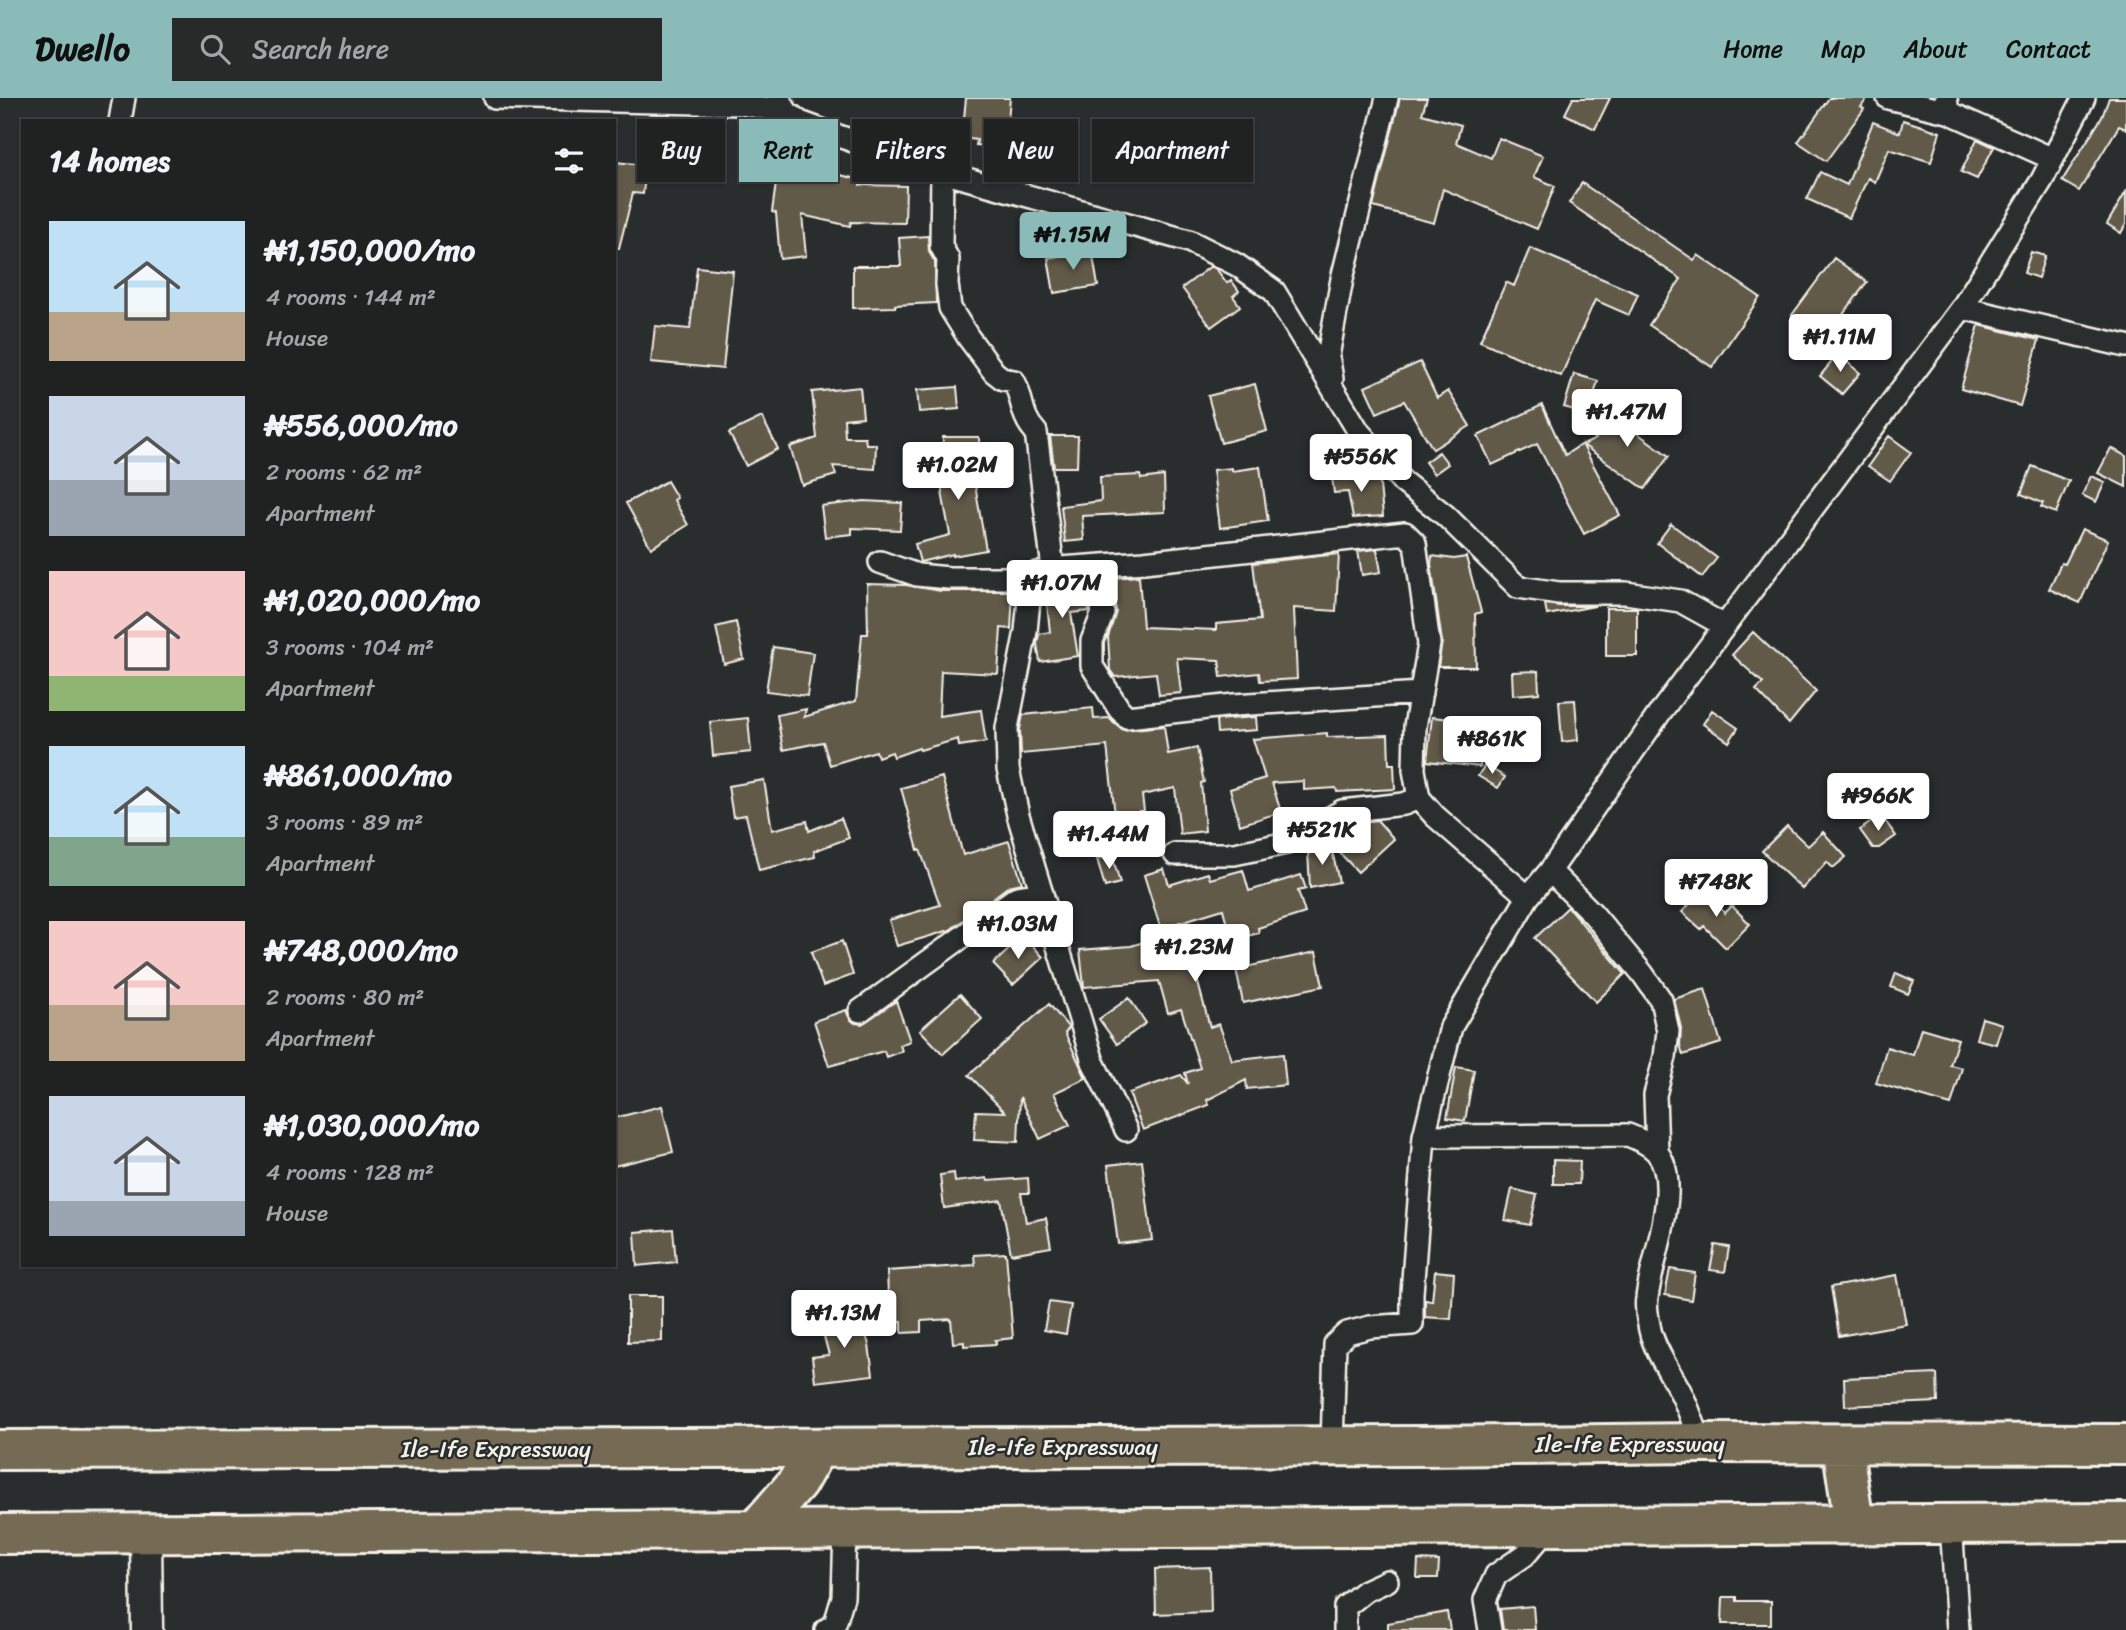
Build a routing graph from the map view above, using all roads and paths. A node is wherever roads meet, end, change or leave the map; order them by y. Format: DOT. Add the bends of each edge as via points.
graph roads {
  1 [pos="124,98"];
  2 [pos="495,98"];
  3 [pos="1387,98"];
  4 [pos="1888,98"];
  5 [pos="2084,98"];
  6 [pos="782,105"];
  7 [pos="1947,105"];
  8 [pos="121,119"];
  9 [pos="852,140"];
  10 [pos="2053,159"];
  11 [pos="970,180"];
  12 [pos="942,182"];
  13 [pos="1962,308"];
  14 [pos="2126,346"];
  15 [pos="1334,392"];
  16 [pos="880,562"];
  17 [pos="1096,566"];
  18 [pos="1053,569"];
  19 [pos="1031,578"];
  20 [pos="1725,626"];
  21 [pos="1421,693"];
  22 [pos="1419,798"];
  23 [pos="1175,854"];
  24 [pos="1550,871"];
  25 [pos="1042,893"];
  26 [pos="1528,897"];
  27 [pos="860,1012"];
  28 [pos="1126,1130"];
  29 [pos="1424,1136"];
  30 [pos="1657,1152"];
  31 [pos="1701,1443"];
  32 [pos="1842,1444"];
  33 [pos="2126,1444"];
  34 [pos="1332,1446"];
  35 [pos="817,1448"];
  36 [pos="0,1450"];
  37 [pos="1951,1523"];
  38 [pos="2126,1523"];
  39 [pos="1854,1524"];
  40 [pos="1550,1525"];
  41 [pos="757,1529"];
  42 [pos="845,1529"];
  43 [pos="0,1534"];
  44 [pos="146,1534"];
  45 [pos="1387,1581"];
  46 [pos="147,1630"];
  47 [pos="826,1630"];
  48 [pos="1345,1630"];
  49 [pos="1490,1630"];
  50 [pos="1958,1630"];
  1 -- 8 [label="street"];
  2 -- 6 [label="street"];
  3 -- 15 [label="street" via="1330,343"];
  4 -- 7 [label="street"];
  5 -- 10 [label="street"];
  6 -- 9 [label="street" via="800,122"];
  7 -- 10 [label="street"];
  10 -- 13 [label="street"];
  11 -- 15 [label="street" via="1189,241 1237,265 1274,291"];
  12 -- 18 [label="street" via="941,246 947,259 950,308 994,372 1014,381 1026,422 1037,432"];
  13 -- 14 [label="street"];
  13 -- 20 [label="street"];
  15 -- 20 [label="street" via="1359,432 1403,482 1446,516 1518,587 1680,601"];
  16 -- 19 [label="street" via="917,575"];
  17 -- 18 [label="street"];
  17 -- 21 [label="street" via="1103,613 1092,640 1092,666 1127,717"];
  17 -- 21 [label="street" via="1405,533 1415,543 1429,644"];
  18 -- 19 [label="street"];
  19 -- 25 [label="street" via="1007,729 1008,769"];
  20 -- 24 [label="street"];
  21 -- 22 [label="street" via="1414,760"];
  22 -- 23 [label="street" via="1342,811 1287,843 1234,854"];
  22 -- 26 [label="street"];
  24 -- 26 [label="street"];
  24 -- 30 [label="street" via="1593,914 1661,1000 1668,1031 1655,1095"];
  25 -- 27 [label="street" via="1017,897"];
  25 -- 28 [label="street" via="1093,1062"];
  26 -- 29 [label="street" via="1451,1027"];
  29 -- 30 [label="street" via="1628,1135"];
  29 -- 34 [label="street" via="1412,1324 1370,1327 1347,1333 1335,1344"];
  30 -- 31 [label="street" via="1668,1188 1646,1301 1650,1333"];
  31 -- 32 [label="highway, Ile-Ife Expressway"];
  31 -- 34 [label="highway, Ile-Ife Expressway"];
  32 -- 33 [label="highway, Ile-Ife Expressway"];
  32 -- 39 [label="highway"];
  34 -- 35 [label="highway, Ile-Ife Expressway"];
  35 -- 36 [label="highway, Ile-Ife Expressway"];
  35 -- 41 [label="highway" via="797,1483"];
  37 -- 38 [label="highway"];
  37 -- 39 [label="highway"];
  37 -- 50 [label="street"];
  39 -- 40 [label="highway"];
  40 -- 42 [label="highway"];
  40 -- 49 [label="street" via="1525,1555 1496,1575 1485,1600"];
  41 -- 42 [label="highway"];
  41 -- 44 [label="highway"];
  42 -- 47 [label="street" via="843,1597 835,1623"];
  43 -- 44 [label="highway"];
  44 -- 46 [label="street"];
  45 -- 48 [label="street" via="1345,1607"];
}
